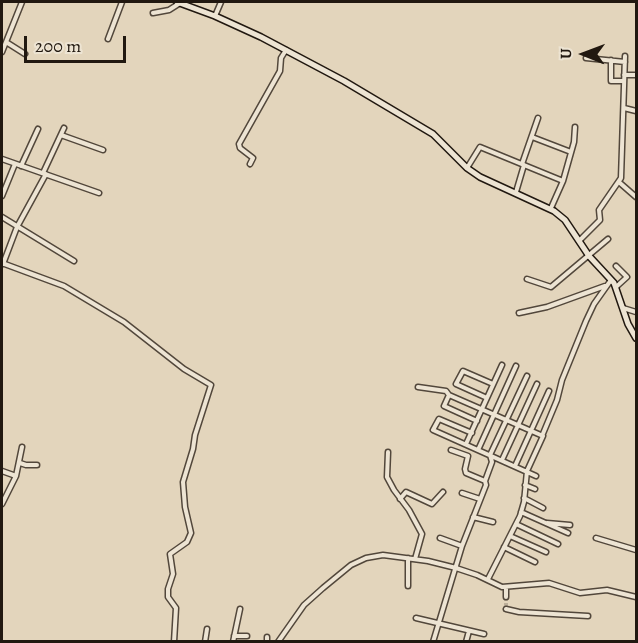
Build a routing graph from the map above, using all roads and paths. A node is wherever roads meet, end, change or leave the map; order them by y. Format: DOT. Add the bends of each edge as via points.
graph roads {
  1 [pos="22,2"];
  2 [pos="122,2"];
  3 [pos="179,2"];
  4 [pos="221,2"];
  5 [pos="153,13"];
  6 [pos="215,16"];
  7 [pos="108,39"];
  8 [pos="6,42"];
  9 [pos="286,50"];
  10 [pos="2,52"];
  11 [pos="25,54"];
  12 [pos="625,56"];
  13 [pos="586,58"];
  14 [pos="611,60"];
  15 [pos="625,62"];
  16 [pos="636,75"];
  17 [pos="624,78"];
  18 [pos="624,108"];
  19 [pos="636,111"];
  20 [pos="538,118"];
  21 [pos="575,127"];
  22 [pos="64,128"];
  23 [pos="38,129"];
  24 [pos="61,135"];
  25 [pos="532,137"];
  26 [pos="103,150"];
  27 [pos="571,152"];
  28 [pos="2,159"];
  29 [pos="15,164"];
  30 [pos="250,164"];
  31 [pos="523,164"];
  32 [pos="21,166"];
  33 [pos="467,168"];
  34 [pos="45,173"];
  35 [pos="563,181"];
  36 [pos="620,183"];
  37 [pos="516,192"];
  38 [pos="99,193"];
  39 [pos="2,196"];
  40 [pos="636,197"];
  41 [pos="551,208"];
  42 [pos="2,217"];
  43 [pos="17,227"];
  44 [pos="608,239"];
  45 [pos="579,241"];
  46 [pos="589,256"];
  47 [pos="74,261"];
  48 [pos="2,263"];
  49 [pos="616,266"];
  50 [pos="527,279"];
  51 [pos="612,280"];
  52 [pos="606,286"];
  53 [pos="616,287"];
  54 [pos="622,308"];
  55 [pos="636,312"];
  56 [pos="519,313"];
  57 [pos="636,338"];
  58 [pos="502,364"];
  59 [pos="516,366"];
  60 [pos="527,376"];
  61 [pos="493,384"];
  62 [pos="537,384"];
  63 [pos="418,387"];
  64 [pos="549,391"];
  65 [pos="449,395"];
  66 [pos="487,398"];
  67 [pos="482,410"];
  68 [pos="495,415"];
  69 [pos="507,420"];
  70 [pos="477,421"];
  71 [pos="519,426"];
  72 [pos="531,431"];
  73 [pos="472,433"];
  74 [pos="542,436"];
  75 [pos="466,444"];
  76 [pos="22,447"];
  77 [pos="451,450"];
  78 [pos="478,450"];
  79 [pos="388,452"];
  80 [pos="490,455"];
  81 [pos="502,460"];
  82 [pos="20,463"];
  83 [pos="37,465"];
  84 [pos="515,466"];
  85 [pos="2,471"];
  86 [pos="527,471"];
  87 [pos="16,476"];
  88 [pos="536,476"];
  89 [pos="485,481"];
  90 [pos="525,485"];
  91 [pos="535,489"];
  92 [pos="443,492"];
  93 [pos="462,493"];
  94 [pos="524,498"];
  95 [pos="400,499"];
  96 [pos="480,499"];
  97 [pos="2,504"];
  98 [pos="543,508"];
  99 [pos="521,512"];
  100 [pos="473,517"];
  101 [pos="493,522"];
  102 [pos="544,522"];
  103 [pos="516,524"];
  104 [pos="570,525"];
  105 [pos="568,533"];
  106 [pos="510,536"];
  107 [pos="440,538"];
  108 [pos="596,538"];
  109 [pos="558,544"];
  110 [pos="462,546"];
  111 [pos="504,548"];
  112 [pos="636,550"];
  113 [pos="546,552"];
  114 [pos="408,558"];
  115 [pos="415,559"];
  116 [pos="535,562"];
  117 [pos="456,568"];
  118 [pos="488,579"];
  119 [pos="408,586"];
  120 [pos="506,587"];
  121 [pos="506,597"];
  122 [pos="636,597"];
  123 [pos="240,609"];
  124 [pos="506,609"];
  125 [pos="588,616"];
  126 [pos="417,618"];
  127 [pos="438,623"];
  128 [pos="207,629"];
  129 [pos="469,631"];
  130 [pos="484,634"];
  131 [pos="234,636"];
  132 [pos="247,636"];
  133 [pos="174,642"];
  134 [pos="205,642"];
  135 [pos="233,642"];
  136 [pos="278,642"];
  137 [pos="432,642"];
  138 [pos="466,642"];
  1 -- 8 [label="street"];
  2 -- 7 [label="street"];
  3 -- 5 [label="street" via="168,10"];
  3 -- 6 [label="main road"];
  4 -- 6 [label="street"];
  6 -- 9 [label="main road"];
  8 -- 10 [label="street"];
  8 -- 11 [label="street"];
  9 -- 30 [label="street" via="280,71 239,144 253,158"];
  9 -- 33 [label="main road" via="428,130"];
  12 -- 15 [label="street"];
  13 -- 14 [label="street"];
  14 -- 15 [label="street"];
  14 -- 17 [label="street" via="611,81"];
  15 -- 17 [label="street"];
  16 -- 17 [label="street"];
  17 -- 18 [label="street"];
  18 -- 19 [label="street"];
  18 -- 36 [label="street"];
  20 -- 25 [label="street"];
  21 -- 27 [label="street"];
  22 -- 24 [label="street"];
  23 -- 32 [label="street"];
  24 -- 26 [label="street"];
  24 -- 34 [label="street"];
  25 -- 27 [label="street"];
  25 -- 31 [label="street"];
  27 -- 35 [label="street"];
  28 -- 29 [label="street"];
  29 -- 32 [label="street"];
  29 -- 39 [label="street"];
  31 -- 33 [label="street" via="480,147"];
  31 -- 35 [label="street"];
  31 -- 37 [label="street"];
  32 -- 34 [label="street"];
  33 -- 37 [label="main road"];
  34 -- 38 [label="street"];
  34 -- 43 [label="street"];
  35 -- 41 [label="street"];
  36 -- 40 [label="street"];
  36 -- 45 [label="street" via="599,210 600,220"];
  37 -- 41 [label="main road"];
  41 -- 45 [label="main road"];
  42 -- 43 [label="street"];
  43 -- 47 [label="street"];
  43 -- 48 [label="street"];
  44 -- 46 [label="street"];
  45 -- 46 [label="main road"];
  46 -- 50 [label="street" via="551,287"];
  46 -- 51 [label="main road"];
  48 -- 133 [label="street" via="64,286 124,322 211,385 183,482 191,533 187,542 170,554 173,574 168,597 176,608"];
  49 -- 53 [label="street" via="627,278"];
  51 -- 52 [label="street"];
  51 -- 53 [label="main road"];
  52 -- 56 [label="street"];
  52 -- 74 [label="street" via="586,321"];
  53 -- 54 [label="main road"];
  54 -- 55 [label="street"];
  54 -- 57 [label="main road"];
  58 -- 61 [label="street"];
  59 -- 68 [label="street"];
  60 -- 69 [label="street"];
  61 -- 66 [label="street"];
  61 -- 66 [label="street" via="463,371 456,384"];
  62 -- 71 [label="street"];
  63 -- 65 [label="street"];
  64 -- 72 [label="street"];
  65 -- 67 [label="street"];
  65 -- 70 [label="street" via="444,406"];
  66 -- 67 [label="street"];
  67 -- 68 [label="street"];
  67 -- 70 [label="street"];
  68 -- 69 [label="street"];
  68 -- 78 [label="street"];
  69 -- 71 [label="street"];
  69 -- 80 [label="street"];
  70 -- 73 [label="street"];
  71 -- 72 [label="street"];
  71 -- 81 [label="street"];
  72 -- 74 [label="street"];
  72 -- 84 [label="street"];
  73 -- 75 [label="street"];
  73 -- 75 [label="street" via="439,419 433,430"];
  74 -- 86 [label="street"];
  75 -- 78 [label="street"];
  76 -- 82 [label="street"];
  77 -- 89 [label="street" via="468,456 467,474"];
  78 -- 80 [label="street"];
  79 -- 95 [label="street" via="387,477"];
  80 -- 81 [label="street"];
  80 -- 89 [label="street" via="492,462"];
  81 -- 84 [label="street"];
  82 -- 83 [label="street"];
  82 -- 87 [label="street"];
  84 -- 86 [label="street"];
  85 -- 87 [label="street"];
  86 -- 88 [label="street"];
  86 -- 90 [label="street"];
  87 -- 97 [label="street"];
  89 -- 96 [label="street"];
  90 -- 91 [label="street"];
  90 -- 94 [label="street"];
  92 -- 95 [label="street" via="432,504 406,492"];
  93 -- 96 [label="street"];
  94 -- 98 [label="street"];
  94 -- 99 [label="street"];
  95 -- 115 [label="street" via="422,534"];
  96 -- 100 [label="street"];
  99 -- 102 [label="street"];
  99 -- 103 [label="street"];
  100 -- 101 [label="street"];
  100 -- 110 [label="street"];
  102 -- 104 [label="street"];
  102 -- 105 [label="street"];
  103 -- 106 [label="street"];
  103 -- 109 [label="street"];
  106 -- 111 [label="street"];
  106 -- 113 [label="street"];
  107 -- 110 [label="street"];
  108 -- 112 [label="street"];
  110 -- 117 [label="street"];
  111 -- 116 [label="street"];
  111 -- 118 [label="street"];
  114 -- 115 [label="street"];
  114 -- 119 [label="street"];
  114 -- 136 [label="street" via="383,555 351,565 303,605"];
  115 -- 117 [label="street"];
  117 -- 118 [label="street"];
  117 -- 127 [label="street"];
  118 -- 120 [label="street"];
  120 -- 121 [label="street"];
  120 -- 122 [label="street" via="549,583 580,593 612,590"];
  123 -- 131 [label="street"];
  124 -- 125 [label="street"];
  126 -- 127 [label="street"];
  127 -- 129 [label="street"];
  127 -- 137 [label="street"];
  128 -- 134 [label="street"];
  129 -- 130 [label="street"];
  129 -- 138 [label="street"];
  131 -- 132 [label="street"];
  131 -- 135 [label="street"];
}
